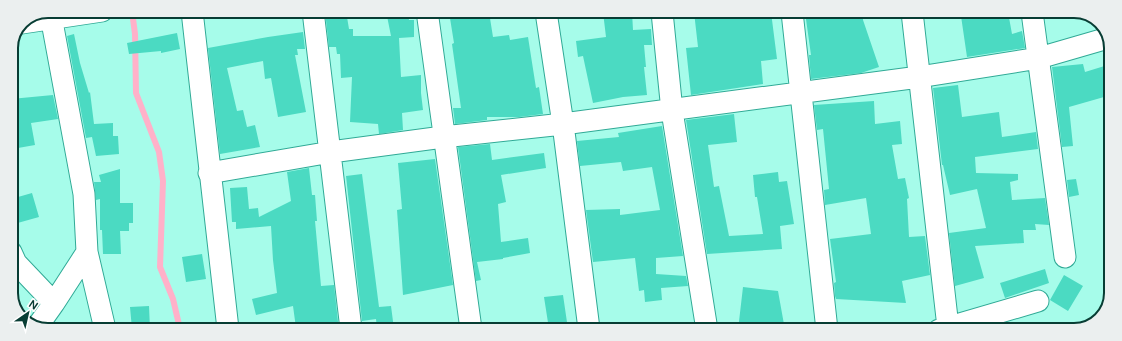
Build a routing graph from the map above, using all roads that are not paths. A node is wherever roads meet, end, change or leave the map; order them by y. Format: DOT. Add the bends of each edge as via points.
graph roads {
  1 [pos="52,18"];
  2 [pos="193,18"];
  3 [pos="314,18"];
  4 [pos="428,18"];
  5 [pos="547,18"];
  6 [pos="663,18"];
  7 [pos="793,18"];
  8 [pos="913,18"];
  9 [pos="1033,18"];
  10 [pos="1102,40"];
  11 [pos="1038,58"];
  12 [pos="919,78"];
  13 [pos="802,93"];
  14 [pos="672,111"];
  15 [pos="563,124"];
  16 [pos="443,136"];
  17 [pos="331,152"];
  18 [pos="209,173"];
  19 [pos="87,252"];
  20 [pos="1065,256"];
  21 [pos="18,265"];
  22 [pos="1038,301"];
  23 [pos="54,303"];
  24 [pos="41,322"];
  25 [pos="104,323"];
  26 [pos="227,323"];
  27 [pos="350,323"];
  28 [pos="470,323"];
  29 [pos="588,323"];
  30 [pos="706,323"];
  31 [pos="826,323"];
  32 [pos="942,323"];
  33 [pos="963,323"];
  1 -- 19 [label="street" via="84,194"];
  2 -- 18 [label="street"];
  3 -- 17 [label="street"];
  4 -- 16 [label="street"];
  5 -- 15 [label="street"];
  6 -- 14 [label="street"];
  7 -- 13 [label="street"];
  8 -- 12 [label="street"];
  9 -- 11 [label="street"];
  10 -- 11 [label="street"];
  11 -- 12 [label="street"];
  11 -- 20 [label="street"];
  12 -- 13 [label="street"];
  12 -- 32 [label="street"];
  13 -- 14 [label="street"];
  13 -- 31 [label="street"];
  14 -- 15 [label="street"];
  14 -- 30 [label="street"];
  15 -- 16 [label="street"];
  15 -- 29 [label="street"];
  16 -- 17 [label="street"];
  16 -- 28 [label="street"];
  17 -- 18 [label="street"];
  17 -- 27 [label="street"];
  18 -- 26 [label="street"];
  19 -- 23 [label="street"];
  19 -- 25 [label="street"];
  21 -- 23 [label="street"];
  22 -- 33 [label="street"];
  23 -- 24 [label="street"];
}
